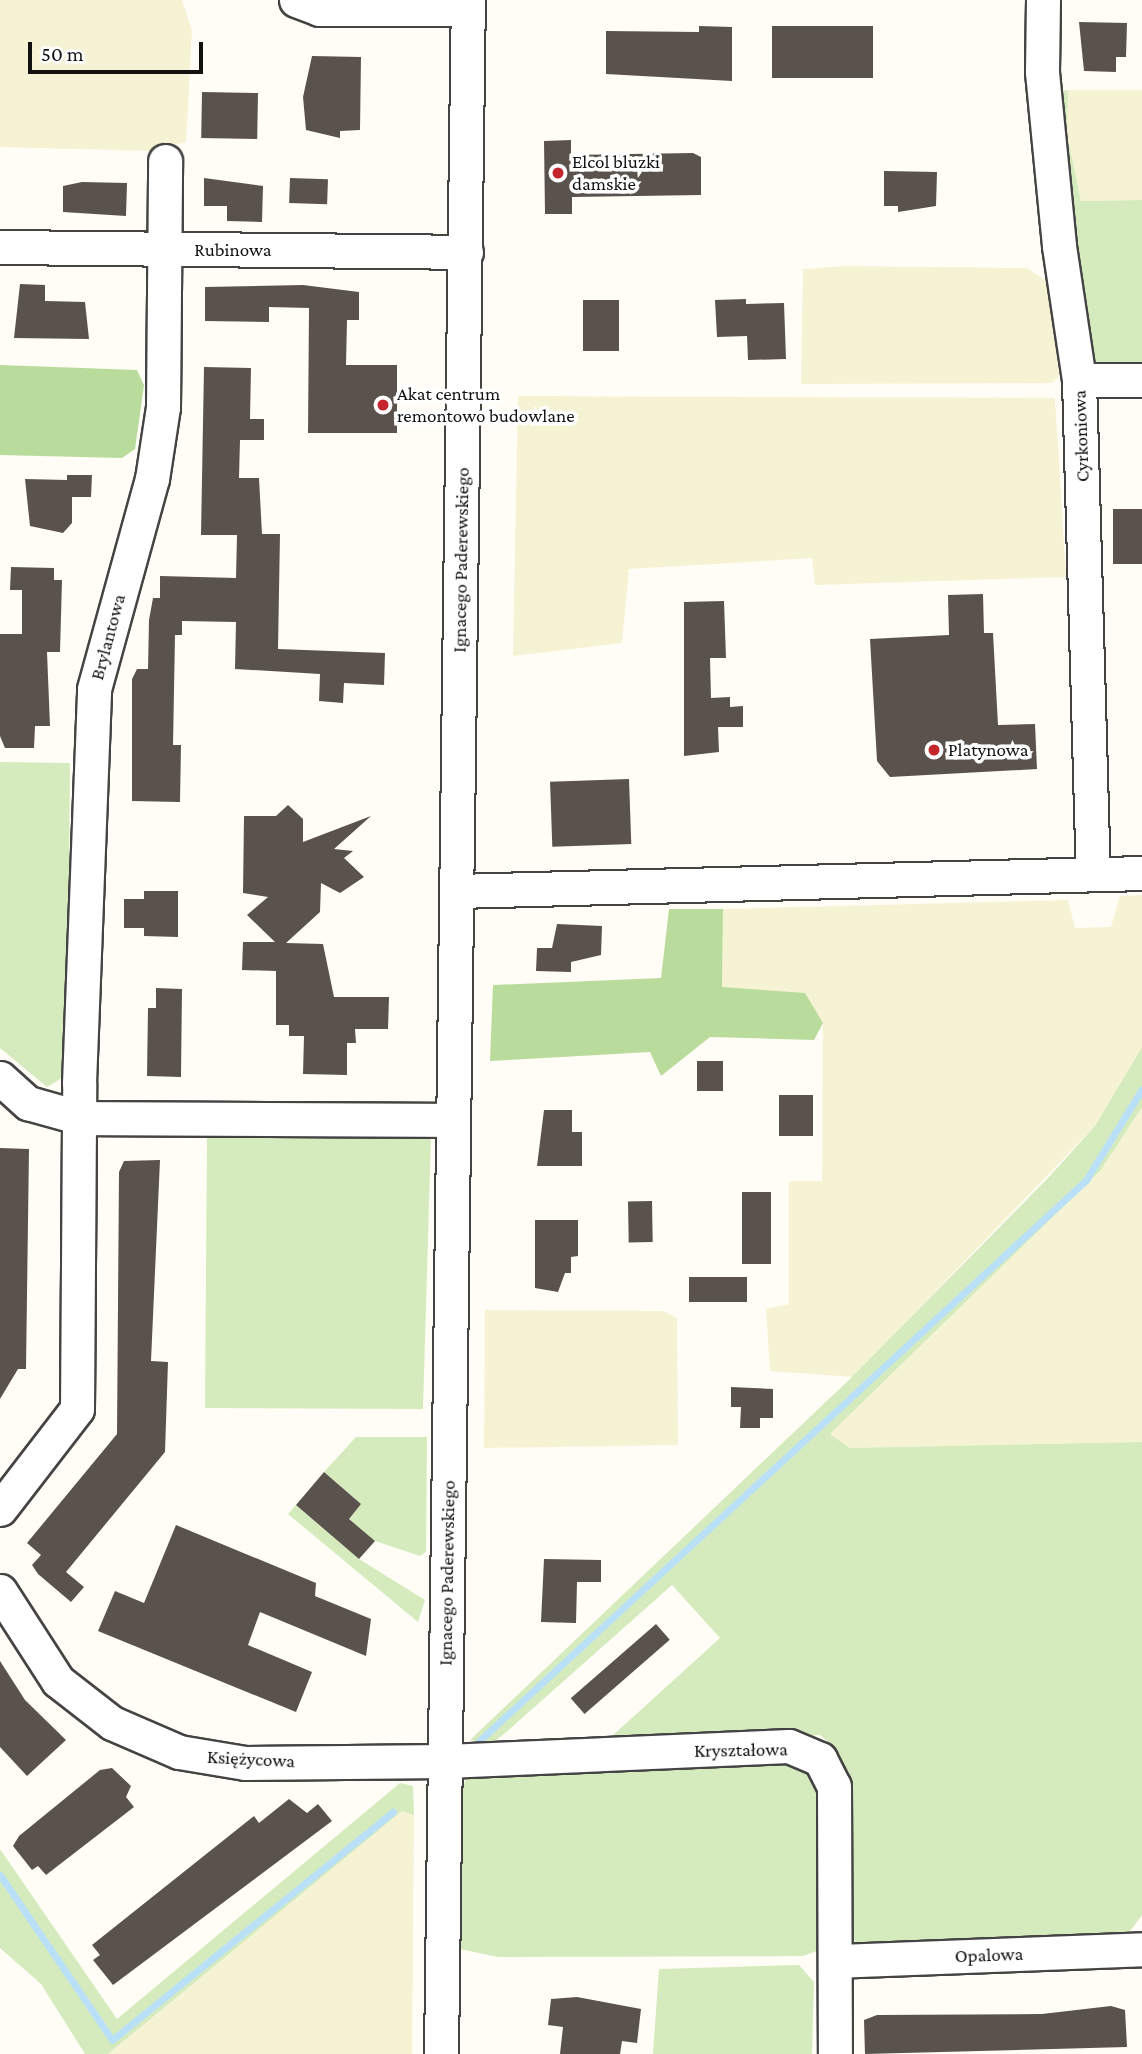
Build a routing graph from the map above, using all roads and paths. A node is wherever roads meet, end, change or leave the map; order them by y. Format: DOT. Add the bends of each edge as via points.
graph roads {
  1 [pos="296,0"];
  2 [pos="1043,0"];
  3 [pos="468,5"];
  4 [pos="165,161"];
  5 [pos="0,247"];
  6 [pos="162,250"];
  7 [pos="466,252"];
  8 [pos="1079,380"];
  9 [pos="1142,380"];
  10 [pos="1142,873"];
  11 [pos="1093,874"];
  12 [pos="456,891"];
  13 [pos="0,1077"];
  14 [pos="80,1118"];
  15 [pos="453,1120"];
  16 [pos="0,1509"];
  17 [pos="0,1591"];
  18 [pos="446,1761"];
  19 [pos="1142,1949"];
  20 [pos="836,1961"];
  21 [pos="441,2040"];
  22 [pos="835,2054"];
  1 -- 3 [label="street" via="319,9"];
  2 -- 8 [label="street, Cyrkoniowa" via="1046,112"];
  3 -- 7 [label="street, Ignacego Paderewskiego"];
  4 -- 6 [label="street, Brylantowa"];
  5 -- 6 [label="street, Rubinowa"];
  6 -- 7 [label="street, Rubinowa"];
  6 -- 14 [label="street, Brylantowa" via="163,407 152,479 94,689"];
  7 -- 12 [label="street, Ignacego Paderewskiego"];
  8 -- 9 [label="street"];
  8 -- 11 [label="street, Cyrkoniowa"];
  10 -- 11 [label="street"];
  11 -- 12 [label="street"];
  12 -- 15 [label="street, Ignacego Paderewskiego"];
  13 -- 14 [label="street" via="29,1103"];
  14 -- 15 [label="street"];
  14 -- 16 [label="street" via="77,1409"];
  15 -- 18 [label="street, Ignacego Paderewskiego"];
  17 -- 18 [label="street, Księżycowa" via="58,1681 112,1723 146,1741 245,1763"];
  18 -- 20 [label="street, Kryształowa" via="789,1746 820,1759 834,1786"];
  18 -- 21 [label="street, Ignacego Paderewskiego"];
  19 -- 20 [label="street, Opalowa"];
  20 -- 22 [label="street, Kryształowa"];
}
